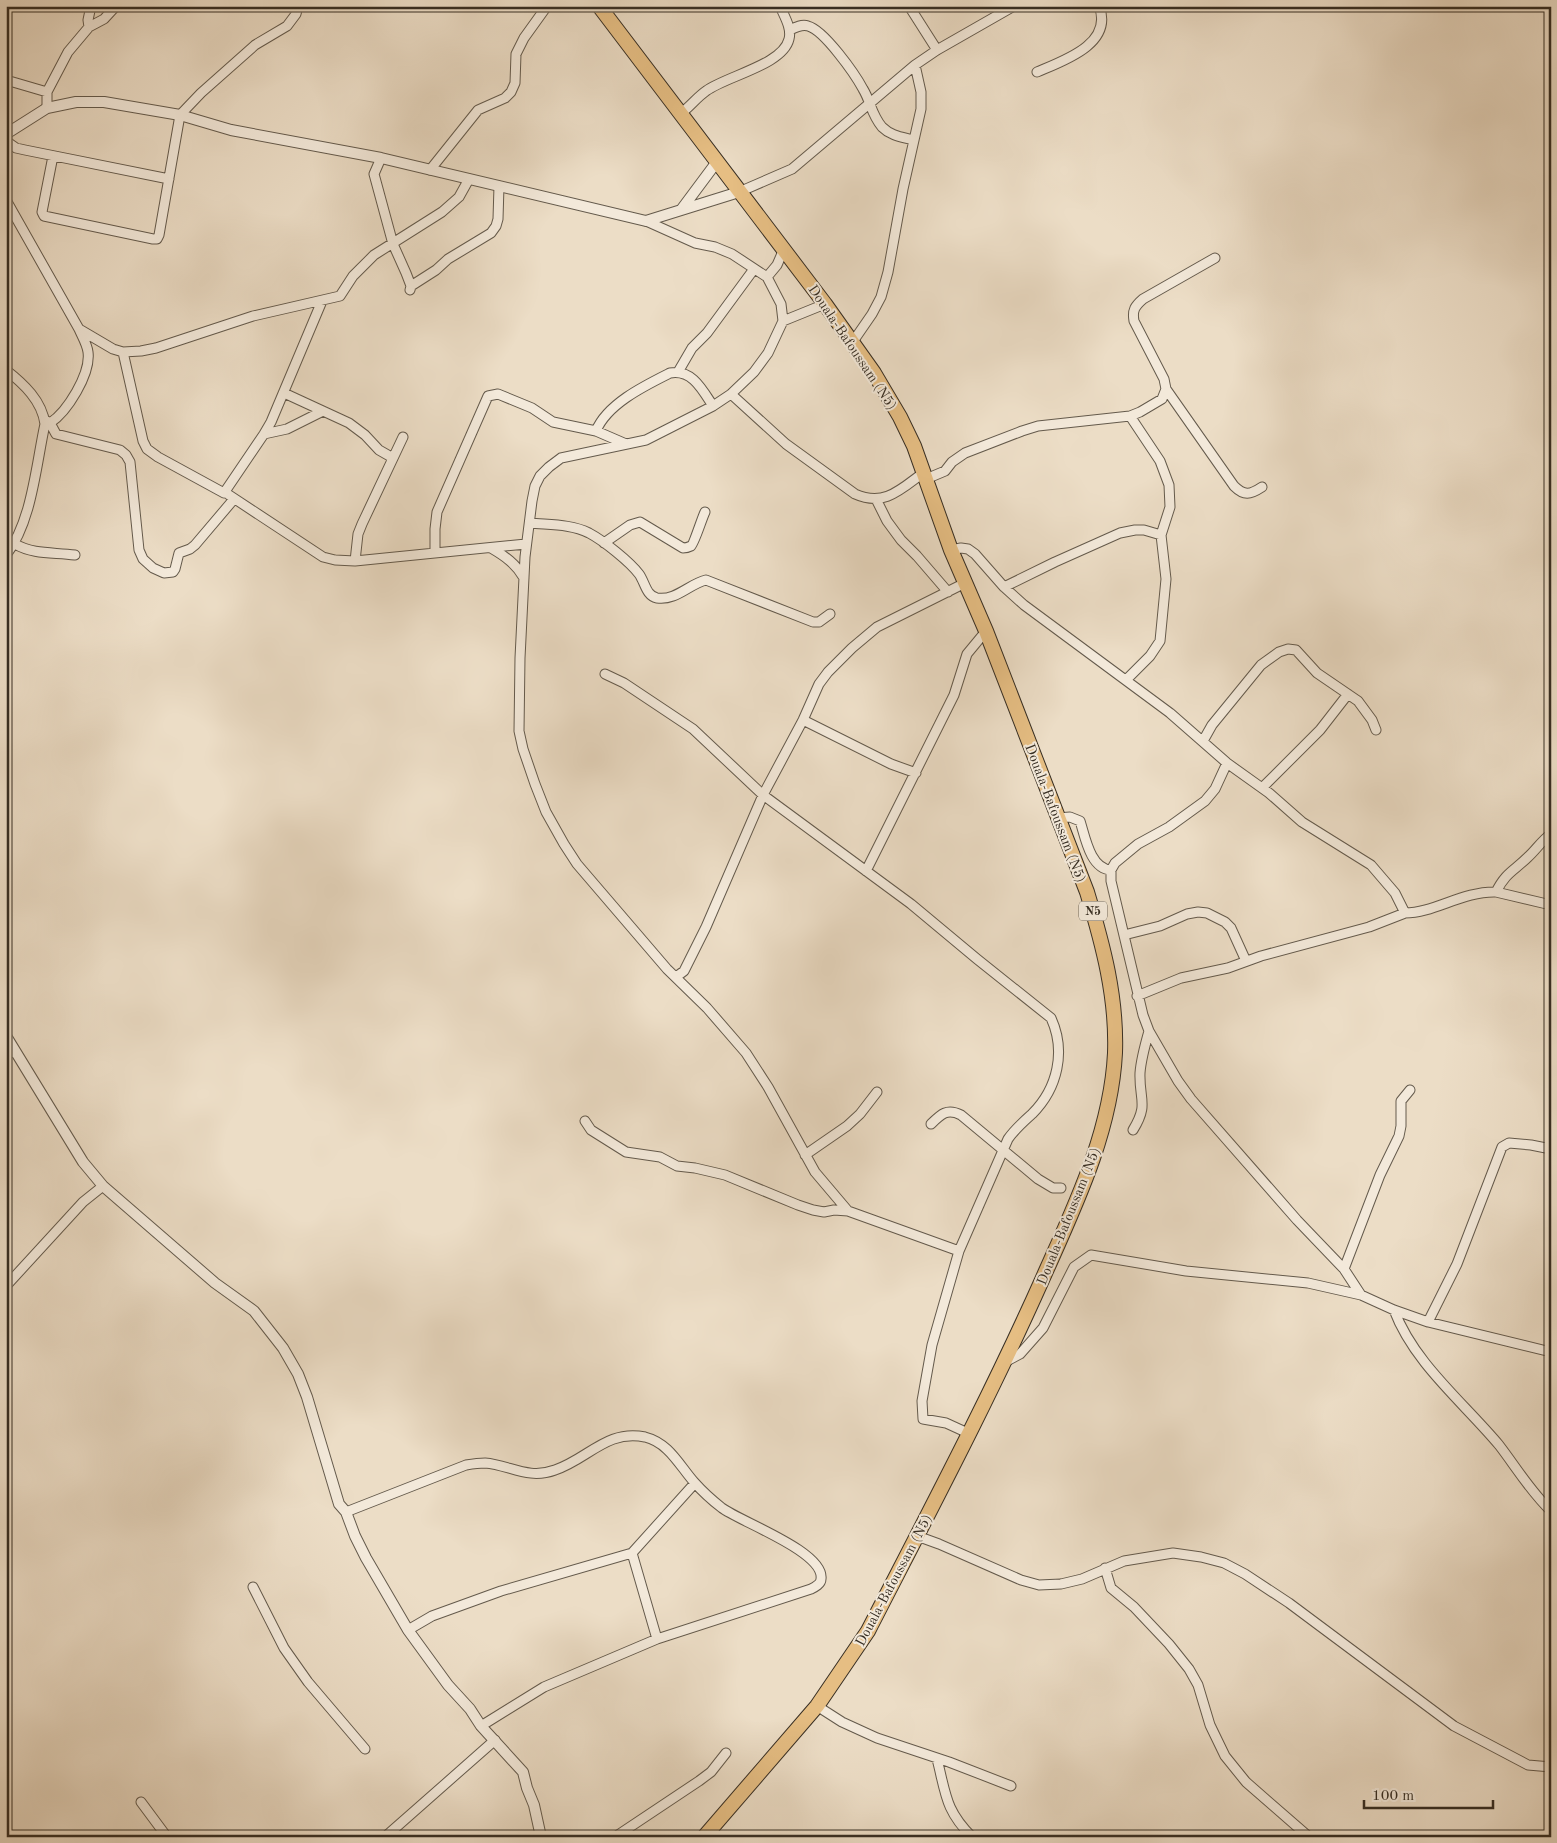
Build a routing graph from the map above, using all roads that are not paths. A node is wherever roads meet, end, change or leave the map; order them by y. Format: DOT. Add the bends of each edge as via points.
graph roads {
  1 [pos="91,6"];
  2 [pos="116,6"];
  3 [pos="298,6"];
  4 [pos="546,6"];
  5 [pos="599,6"];
  6 [pos="780,6"];
  7 [pos="909,6"];
  8 [pos="1099,6"];
  9 [pos="1010,7"];
  10 [pos="89,27"];
  11 [pos="790,30"];
  12 [pos="937,50"];
  13 [pos="915,65"];
  14 [pos="1037,72"];
  15 [pos="6,80"];
  16 [pos="47,92"];
  17 [pos="868,104"];
  18 [pos="47,108"];
  19 [pos="680,114"];
  20 [pos="180,115"];
  21 [pos="6,134"];
  22 [pos="914,140"];
  23 [pos="6,141"];
  24 [pos="53,156"];
  25 [pos="380,158"];
  26 [pos="716,163"];
  27 [pos="430,170"];
  28 [pos="169,179"];
  29 [pos="469,179"];
  30 [pos="499,186"];
  31 [pos="739,192"];
  32 [pos="6,200"];
  33 [pos="681,210"];
  34 [pos="646,221"];
  35 [pos="393,244"];
  36 [pos="784,249"];
  37 [pos="1215,258"];
  38 [pos="754,269"];
  39 [pos="767,277"];
  40 [pos="322,301"];
  41 [pos="825,304"];
  42 [pos="782,321"];
  43 [pos="79,329"];
  44 [pos="852,343"];
  45 [pos="123,352"];
  46 [pos="6,370"];
  47 [pos="678,372"];
  48 [pos="1166,388"];
  49 [pos="284,393"];
  50 [pos="731,394"];
  51 [pos="713,406"];
  52 [pos="322,411"];
  53 [pos="1130,416"];
  54 [pos="47,421"];
  55 [pos="596,431"];
  56 [pos="264,434"];
  57 [pos="403,437"];
  58 [pos="628,445"];
  59 [pos="393,458"];
  60 [pos="924,476"];
  61 [pos="1262,487"];
  62 [pos="224,492"];
  63 [pos="234,499"];
  64 [pos="876,499"];
  65 [pos="705,512"];
  66 [pos="530,523"];
  67 [pos="1161,536"];
  68 [pos="604,543"];
  69 [pos="15,544"];
  70 [pos="526,544"];
  71 [pos="490,548"];
  72 [pos="951,550"];
  73 [pos="435,553"];
  74 [pos="6,555"];
  75 [pos="75,555"];
  76 [pos="356,561"];
  77 [pos="524,578"];
  78 [pos="964,583"];
  79 [pos="1004,587"];
  80 [pos="948,592"];
  81 [pos="830,614"];
  82 [pos="986,631"];
  83 [pos="604,674"];
  84 [pos="1126,680"];
  85 [pos="1348,694"];
  86 [pos="803,720"];
  87 [pos="1376,730"];
  88 [pos="1203,742"];
  89 [pos="1227,763"];
  90 [pos="916,773"];
  91 [pos="1262,788"];
  92 [pos="763,794"];
  93 [pos="1057,818"];
  94 [pos="1551,834"];
  95 [pos="1111,870"];
  96 [pos="866,871"];
  97 [pos="1496,892"];
  98 [pos="1551,905"];
  99 [pos="1405,913"];
  100 [pos="1124,935"];
  101 [pos="1246,961"];
  102 [pos="676,977"];
  103 [pos="1137,996"];
  104 [pos="1149,1031"];
  105 [pos="6,1036"];
  106 [pos="11,1053"];
  107 [pos="1410,1090"];
  108 [pos="876,1092"];
  109 [pos="585,1120"];
  110 [pos="930,1124"];
  111 [pos="1133,1130"];
  112 [pos="1551,1149"];
  113 [pos="1003,1150"];
  114 [pos="804,1155"];
  115 [pos="103,1186"];
  116 [pos="1061,1188"];
  117 [pos="848,1211"];
  118 [pos="959,1251"];
  119 [pos="1344,1270"];
  120 [pos="6,1286"];
  121 [pos="1361,1296"];
  122 [pos="1394,1310"];
  123 [pos="1428,1322"];
  124 [pos="1551,1352"];
  125 [pos="1005,1362"];
  126 [pos="970,1434"];
  127 [pos="695,1483"];
  128 [pos="1551,1510"];
  129 [pos="346,1512"];
  130 [pos="917,1536"];
  131 [pos="632,1553"];
  132 [pos="1105,1568"];
  133 [pos="253,1587"];
  134 [pos="408,1630"];
  135 [pos="657,1639"];
  136 [pos="817,1706"];
  137 [pos="481,1726"];
  138 [pos="495,1740"];
  139 [pos="365,1749"];
  140 [pos="726,1753"];
  141 [pos="937,1759"];
  142 [pos="1551,1766"];
  143 [pos="1011,1786"];
  144 [pos="142,1802"];
  145 [pos="167,1837"];
  146 [pos="385,1837"];
  147 [pos="541,1837"];
  148 [pos="615,1837"];
  149 [pos="704,1837"];
  150 [pos="972,1837"];
  151 [pos="1309,1837"];
  1 -- 10 [label="street"];
  2 -- 10 [label="street" via="104,19"];
  3 -- 20 [label="street" via="287,26 255,45"];
  4 -- 27 [label="street" via="516,54 515,83 511,92 478,110"];
  5 -- 19 [label="highway, Douala-Bafoussam (N5) / N5"];
  6 -- 11 [label="street"];
  7 -- 12 [label="street"];
  8 -- 14 [label="street" via="1102,25 1095,40 1071,58"];
  9 -- 12 [label="street"];
  10 -- 16 [label="street" via="68,52"];
  11 -- 17 [label="street" via="807,25 822,35 854,74 865,91"];
  11 -- 19 [label="street" via="786,47 775,57 706,91"];
  12 -- 13 [label="street"];
  13 -- 17 [label="street"];
  13 -- 22 [label="street" via="921,109"];
  15 -- 16 [label="street"];
  16 -- 18 [label="street"];
  17 -- 22 [label="street" via="883,128 892,135"];
  17 -- 31 [label="street" via="792,170"];
  18 -- 20 [label="street" via="76,102 104,102"];
  18 -- 21 [label="street"];
  19 -- 26 [label="highway, Douala-Bafoussam (N5) / N5"];
  20 -- 25 [label="street" via="231,130"];
  20 -- 28 [label="street"];
  22 -- 44 [label="street" via="881,297"];
  23 -- 24 [label="street" via="16,148"];
  24 -- 28 [label="street"];
  24 -- 28 [label="street" via="42,212 44,216 153,239 159,235"];
  25 -- 27 [label="street"];
  25 -- 35 [label="street" via="374,174"];
  26 -- 31 [label="highway, Douala-Bafoussam (N5) / N5"];
  26 -- 33 [label="street"];
  27 -- 29 [label="street"];
  29 -- 30 [label="street"];
  29 -- 35 [label="street" via="459,197 442,212"];
  30 -- 34 [label="street"];
  30 -- 35 [label="street" via="498,219 491,233 448,259 410,288"];
  31 -- 33 [label="street"];
  31 -- 36 [label="highway, Douala-Bafoussam (N5) / N5"];
  32 -- 43 [label="street"];
  33 -- 34 [label="street"];
  34 -- 38 [label="street" via="732,254"];
  35 -- 40 [label="street" via="374,255 353,276 340,296"];
  36 -- 39 [label="street"];
  36 -- 41 [label="highway, Douala-Bafoussam (N5) / N5"];
  37 -- 48 [label="street" via="1136,305 1134,321 1159,367"];
  38 -- 39 [label="street"];
  38 -- 47 [label="street" via="707,333 692,348"];
  39 -- 42 [label="street" via="781,304"];
  40 -- 45 [label="street" via="253,316 156,348"];
  40 -- 49 [label="street"];
  41 -- 42 [label="street"];
  41 -- 44 [label="highway, Douala-Bafoussam (N5) / N5"];
  42 -- 50 [label="street" via="768,353"];
  43 -- 45 [label="street" via="113,350"];
  43 -- 54 [label="street" via="88,352 84,376 58,418"];
  44 -- 60 [label="highway, Douala-Bafoussam (N5) / N5" via="900,417"];
  45 -- 62 [label="street" via="147,449"];
  46 -- 54 [label="street" via="29,390"];
  47 -- 51 [label="street" via="687,374 696,382"];
  47 -- 55 [label="street" via="660,378 616,405"];
  48 -- 53 [label="street" via="1162,399"];
  48 -- 61 [label="street" via="1234,486 1243,494"];
  49 -- 52 [label="street"];
  49 -- 56 [label="street"];
  50 -- 51 [label="street"];
  50 -- 64 [label="street" via="786,444 820,469 855,494 868,500"];
  51 -- 58 [label="street" via="662,433"];
  52 -- 56 [label="street" via="287,429"];
  52 -- 59 [label="street" via="358,429"];
  53 -- 60 [label="street" via="1038,426 965,453 945,471"];
  53 -- 67 [label="street" via="1167,477 1170,507"];
  54 -- 63 [label="street" via="56,434 120,450 126,455 130,462 140,550 147,564 164,573 173,572 179,553 195,545"];
  54 -- 69 [label="street" via="25,522"];
  55 -- 58 [label="street"];
  55 -- 73 [label="street" via="553,422 524,404 498,394 488,396 437,512"];
  56 -- 62 [label="street"];
  57 -- 59 [label="street"];
  58 -- 66 [label="street" via="561,458 548,467 535,486"];
  59 -- 76 [label="street" via="360,529"];
  60 -- 64 [label="street" via="892,495"];
  60 -- 72 [label="highway, Douala-Bafoussam (N5) / N5"];
  62 -- 63 [label="street"];
  63 -- 76 [label="street" via="323,556"];
  64 -- 80 [label="street" via="901,540"];
  65 -- 68 [label="street" via="695,542 690,547 683,548 640,522 630,524"];
  66 -- 68 [label="street" via="580,529"];
  66 -- 70 [label="street"];
  67 -- 79 [label="street" via="1144,530 1120,533"];
  67 -- 84 [label="street" via="1166,579 1160,641"];
  68 -- 81 [label="street" via="634,568 655,598 680,594 706,580 813,622 820,622"];
  69 -- 74 [label="street"];
  69 -- 75 [label="street" via="33,552"];
  70 -- 71 [label="street"];
  70 -- 77 [label="street"];
  71 -- 73 [label="street"];
  71 -- 77 [label="street" via="509,559"];
  72 -- 78 [label="highway, Douala-Bafoussam (N5) / N5"];
  72 -- 79 [label="street" via="968,549"];
  73 -- 76 [label="street"];
  77 -- 102 [label="street" via="519,730 535,784 546,812 577,864"];
  78 -- 80 [label="street"];
  78 -- 82 [label="highway, Douala-Bafoussam (N5) / N5"];
  79 -- 84 [label="street"];
  80 -- 86 [label="street" via="877,627 852,648 819,684"];
  82 -- 90 [label="street" via="967,654 954,696"];
  82 -- 93 [label="highway, Douala-Bafoussam (N5) / N5"];
  83 -- 92 [label="street" via="624,683 693,729"];
  84 -- 88 [label="street"];
  85 -- 87 [label="street" via="1367,712"];
  85 -- 88 [label="street" via="1317,673 1296,650 1278,652 1266,660 1241,688"];
  85 -- 91 [label="street" via="1315,736"];
  86 -- 90 [label="street"];
  86 -- 92 [label="street"];
  88 -- 89 [label="street"];
  89 -- 91 [label="street"];
  89 -- 95 [label="street" via="1215,789 1205,801 1170,828 1138,844"];
  90 -- 96 [label="street"];
  91 -- 99 [label="street" via="1302,822 1371,865 1395,893"];
  92 -- 96 [label="street"];
  92 -- 102 [label="street" via="706,927 684,971"];
  93 -- 95 [label="street" via="1070,817 1080,821 1096,862"];
  93 -- 125 [label="highway, Douala-Bafoussam (N5) / N5" via="1098,927 1111,984 1115,1053 1110,1097 1094,1158"];
  94 -- 97 [label="street" via="1508,873"];
  95 -- 100 [label="street"];
  96 -- 113 [label="street" via="1052,1018 1058,1031 1059,1051 1052,1086 1033,1113 1018,1125"];
  97 -- 98 [label="street"];
  97 -- 99 [label="street" via="1470,895"];
  99 -- 101 [label="street" via="1368,927"];
  100 -- 101 [label="street" via="1160,926 1187,914 1207,913 1231,928"];
  100 -- 103 [label="street"];
  101 -- 103 [label="street" via="1181,978"];
  102 -- 114 [label="street" via="746,1054"];
  103 -- 104 [label="street"];
  104 -- 111 [label="street" via="1140,1076 1141,1117"];
  104 -- 119 [label="street" via="1191,1100"];
  105 -- 106 [label="street"];
  106 -- 115 [label="street" via="83,1162"];
  107 -- 119 [label="street" via="1402,1101 1399,1136 1380,1175"];
  108 -- 114 [label="street" via="847,1126"];
  109 -- 117 [label="street" via="591,1130 626,1152 725,1175 813,1210"];
  110 -- 113 [label="street" via="938,1116 953,1111"];
  112 -- 123 [label="street" via="1509,1143 1502,1147 1457,1264"];
  113 -- 116 [label="street" via="1038,1179 1053,1188"];
  113 -- 118 [label="street"];
  114 -- 117 [label="street" via="814,1172"];
  115 -- 120 [label="street" via="83,1202"];
  115 -- 129 [label="street" via="215,1284 254,1311 283,1348 307,1397 339,1504"];
  117 -- 118 [label="street"];
  118 -- 126 [label="street" via="932,1345 922,1401 923,1419 946,1423"];
  119 -- 121 [label="street"];
  121 -- 122 [label="street"];
  121 -- 125 [label="street" via="1308,1283 1186,1271 1091,1255 1074,1267 1043,1328 1020,1354"];
  122 -- 123 [label="street"];
  122 -- 128 [label="street" via="1406,1336 1436,1376"];
  123 -- 124 [label="street"];
  125 -- 126 [label="highway, Douala-Bafoussam (N5) / N5"];
  126 -- 130 [label="highway, Douala-Bafoussam (N5) / N5"];
  127 -- 129 [label="street" via="666,1447 644,1437 621,1436 554,1471 522,1473 486,1463 471,1464"];
  127 -- 131 [label="street"];
  127 -- 135 [label="street" via="737,1518 793,1546 816,1566 821,1580 811,1589"];
  129 -- 134 [label="street" via="366,1558"];
  130 -- 132 [label="street" via="1040,1585 1082,1579"];
  130 -- 136 [label="highway, Douala-Bafoussam (N5) / N5" via="868,1631"];
  131 -- 134 [label="street" via="501,1591 432,1616"];
  131 -- 135 [label="street"];
  132 -- 142 [label="street" via="1173,1553 1224,1563 1289,1603 1454,1726 1528,1765"];
  132 -- 151 [label="street" via="1112,1588 1134,1607 1189,1669 1225,1756 1246,1782"];
  133 -- 139 [label="street" via="289,1655"];
  134 -- 137 [label="street"];
  135 -- 137 [label="street" via="544,1687"];
  136 -- 141 [label="street" via="858,1731"];
  136 -- 149 [label="highway, Douala-Bafoussam (N5) / N5"];
  137 -- 138 [label="street"];
  138 -- 146 [label="street"];
  138 -- 147 [label="street" via="523,1772"];
  140 -- 148 [label="street" via="711,1772"];
  141 -- 143 [label="street"];
  141 -- 150 [label="street" via="954,1817"];
  144 -- 145 [label="street"];
}
